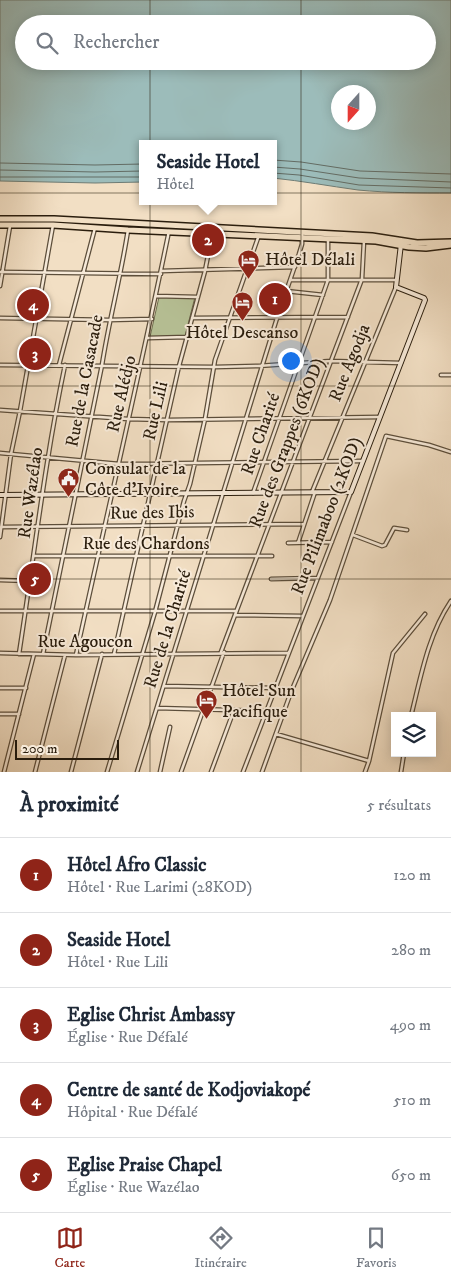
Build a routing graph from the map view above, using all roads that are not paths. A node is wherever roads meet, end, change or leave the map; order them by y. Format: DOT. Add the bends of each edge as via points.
graph roads {
  1 [pos="0,219"];
  2 [pos="53,222"];
  3 [pos="10,224"];
  4 [pos="0,225"];
  5 [pos="95,227"];
  6 [pos="170,228"];
  7 [pos="128,230"];
  8 [pos="212,234"];
  9 [pos="259,235"];
  10 [pos="302,235"];
  11 [pos="328,236"];
  12 [pos="364,241"];
  13 [pos="402,243"];
  14 [pos="451,244"];
  15 [pos="247,267"];
  16 [pos="295,267"];
  17 [pos="206,271"];
  18 [pos="1,272"];
  19 [pos="161,272"];
  20 [pos="44,273"];
  21 [pos="82,274"];
  22 [pos="121,274"];
  23 [pos="362,279"];
  24 [pos="291,280"];
  25 [pos="328,280"];
  26 [pos="398,280"];
  27 [pos="0,286"];
  28 [pos="396,287"];
  29 [pos="286,291"];
  30 [pos="323,295"];
  31 [pos="156,296"];
  32 [pos="198,297"];
  33 [pos="348,317"];
  34 [pos="0,318"];
  35 [pos="36,318"];
  36 [pos="192,318"];
  37 [pos="231,318"];
  38 [pos="277,318"];
  39 [pos="315,318"];
  40 [pos="72,319"];
  41 [pos="152,319"];
  42 [pos="109,320"];
  43 [pos="187,337"];
  44 [pos="148,338"];
  45 [pos="331,361"];
  46 [pos="365,361"];
  47 [pos="299,363"];
  48 [pos="401,363"];
  49 [pos="0,365"];
  50 [pos="60,365"];
  51 [pos="65,365"];
  52 [pos="102,365"];
  53 [pos="263,365"];
  54 [pos="28,366"];
  55 [pos="141,366"];
  56 [pos="179,366"];
  57 [pos="215,367"];
  58 [pos="441,375"];
  59 [pos="451,375"];
  60 [pos="0,410"];
  61 [pos="20,411"];
  62 [pos="55,414"];
  63 [pos="92,416"];
  64 [pos="310,417"];
  65 [pos="343,417"];
  66 [pos="247,418"];
  67 [pos="280,418"];
  68 [pos="380,418"];
  69 [pos="128,419"];
  70 [pos="205,419"];
  71 [pos="167,420"];
  72 [pos="451,452"];
  73 [pos="0,453"];
  74 [pos="11,454"];
  75 [pos="48,457"];
  76 [pos="82,461"];
  77 [pos="325,461"];
  78 [pos="363,461"];
  79 [pos="233,462"];
  80 [pos="264,462"];
  81 [pos="293,462"];
  82 [pos="157,463"];
  83 [pos="195,463"];
  84 [pos="119,464"];
  85 [pos="282,492"];
  86 [pos="314,492"];
  87 [pos="351,492"];
  88 [pos="187,493"];
  89 [pos="223,493"];
  90 [pos="253,493"];
  91 [pos="76,494"];
  92 [pos="112,494"];
  93 [pos="150,494"];
  94 [pos="2,495"];
  95 [pos="44,495"];
  96 [pos="270,523"];
  97 [pos="304,524"];
  98 [pos="143,525"];
  99 [pos="178,525"];
  100 [pos="213,525"];
  101 [pos="39,526"];
  102 [pos="69,526"];
  103 [pos="106,526"];
  104 [pos="1,527"];
  105 [pos="407,530"];
  106 [pos="353,535"];
  107 [pos="0,537"];
  108 [pos="332,542"];
  109 [pos="288,543"];
  110 [pos="298,543"];
  111 [pos="34,556"];
  112 [pos="136,556"];
  113 [pos="170,556"];
  114 [pos="204,556"];
  115 [pos="258,556"];
  116 [pos="272,556"];
  117 [pos="63,557"];
  118 [pos="98,557"];
  119 [pos="318,578"];
  120 [pos="271,579"];
  121 [pos="0,580"];
  122 [pos="30,580"];
  123 [pos="451,601"];
  124 [pos="0,611"];
  125 [pos="26,611"];
  126 [pos="187,611"];
  127 [pos="52,612"];
  128 [pos="86,612"];
  129 [pos="124,612"];
  130 [pos="155,612"];
  131 [pos="236,613"];
  132 [pos="424,614"];
  133 [pos="303,616"];
  134 [pos="222,652"];
  135 [pos="0,653"];
  136 [pos="289,653"];
  137 [pos="19,654"];
  138 [pos="34,654"];
  139 [pos="43,654"];
  140 [pos="102,654"];
  141 [pos="114,654"];
  142 [pos="143,654"];
  143 [pos="173,654"];
  144 [pos="65,655"];
  145 [pos="76,655"];
  146 [pos="164,686"];
  147 [pos="212,687"];
  148 [pos="0,688"];
  149 [pos="26,688"];
  150 [pos="275,688"];
  151 [pos="156,708"];
  152 [pos="203,709"];
  153 [pos="234,710"];
  154 [pos="267,711"];
  155 [pos="412,712"];
  156 [pos="0,714"];
  157 [pos="19,714"];
  158 [pos="170,727"];
  159 [pos="276,734"];
  160 [pos="403,757"];
  161 [pos="369,761"];
  162 [pos="4,772"];
  163 [pos="35,772"];
  164 [pos="71,772"];
  165 [pos="107,772"];
  166 [pos="137,772"];
  167 [pos="160,772"];
  168 [pos="181,772"];
  169 [pos="211,772"];
  170 [pos="243,772"];
  171 [pos="262,772"];
  172 [pos="364,772"];
  173 [pos="400,772"];
  1 -- 2 [label="highway"];
  2 -- 3 [label="highway"];
  2 -- 5 [label="highway"];
  2 -- 6 [label="highway"];
  2 -- 20 [label="street"];
  3 -- 4 [label="highway"];
  3 -- 18 [label="street"];
  5 -- 7 [label="highway"];
  5 -- 21 [label="street"];
  6 -- 7 [label="highway"];
  6 -- 8 [label="highway"];
  6 -- 10 [label="highway"];
  6 -- 19 [label="street, Rue Alédjo"];
  7 -- 22 [label="street, Rue de la Casacade"];
  8 -- 9 [label="highway"];
  8 -- 17 [label="street, Rue Lili"];
  9 -- 10 [label="highway"];
  9 -- 15 [label="street"];
  10 -- 11 [label="highway"];
  10 -- 16 [label="street, Rue de la Charité"];
  11 -- 12 [label="highway"];
  11 -- 13 [label="highway" via="383,237"];
  11 -- 25 [label="street, Rue Charité"];
  12 -- 13 [label="highway"];
  12 -- 23 [label="street, Rue des Grappes (6KOD)"];
  13 -- 14 [label="highway"];
  13 -- 26 [label="street, Rue Agodja"];
  15 -- 16 [label="street"];
  15 -- 17 [label="street"];
  15 -- 37 [label="street"];
  16 -- 24 [label="street, Rue de la Charité"];
  17 -- 19 [label="street"];
  17 -- 32 [label="street, Rue Lili"];
  18 -- 20 [label="street"];
  18 -- 27 [label="street"];
  19 -- 22 [label="street"];
  19 -- 31 [label="street, Rue Alédjo"];
  20 -- 21 [label="street"];
  20 -- 35 [label="street"];
  21 -- 22 [label="street"];
  21 -- 40 [label="street"];
  22 -- 42 [label="street, Rue de la Casacade"];
  23 -- 25 [label="street"];
  23 -- 26 [label="street"];
  23 -- 33 [label="street, Rue des Grappes (6KOD)"];
  24 -- 25 [label="street"];
  24 -- 29 [label="street, Rue de la Charité"];
  25 -- 30 [label="street, Rue Charité"];
  26 -- 28 [label="street, Rue Agodja"];
  28 -- 46 [label="street, Rue Agodja"];
  28 -- 48 [label="street, Rue Pilimaboo (2KOD)" via="425,300"];
  29 -- 30 [label="street"];
  29 -- 38 [label="street, Rue de la Charité"];
  30 -- 39 [label="street, Rue Charité"];
  31 -- 32 [label="street"];
  31 -- 41 [label="street, Rue Alédjo"];
  32 -- 36 [label="street, Rue Lili"];
  33 -- 39 [label="street"];
  33 -- 45 [label="street, Rue des Grappes (6KOD)"];
  34 -- 35 [label="street"];
  35 -- 40 [label="street"];
  35 -- 54 [label="street"];
  36 -- 37 [label="street"];
  36 -- 43 [label="street, Rue Lili"];
  37 -- 38 [label="street"];
  37 -- 57 [label="street"];
  38 -- 39 [label="street"];
  38 -- 53 [label="street, Rue de la Charité"];
  39 -- 47 [label="street, Rue Charité"];
  40 -- 42 [label="street"];
  40 -- 50 [label="street"];
  41 -- 42 [label="street"];
  41 -- 44 [label="street, Rue Alédjo"];
  42 -- 52 [label="street, Rue de la Casacade"];
  43 -- 44 [label="street"];
  43 -- 56 [label="street, Rue Lili"];
  44 -- 55 [label="street, Rue Alédjo"];
  45 -- 46 [label="street"];
  45 -- 47 [label="street"];
  45 -- 64 [label="street, Rue des Grappes (6KOD)"];
  46 -- 48 [label="street"];
  46 -- 65 [label="street, Rue Agodja"];
  47 -- 53 [label="street"];
  47 -- 67 [label="street, Rue Charité"];
  48 -- 68 [label="street, Rue Pilimaboo (2KOD)"];
  49 -- 54 [label="street"];
  50 -- 51 [label="street"];
  50 -- 54 [label="street"];
  51 -- 52 [label="street"];
  51 -- 62 [label="street, Rue Wazélao"];
  52 -- 55 [label="street"];
  52 -- 63 [label="street, Rue de la Casacade"];
  53 -- 57 [label="street"];
  53 -- 66 [label="street, Rue de la Charité"];
  54 -- 61 [label="street"];
  55 -- 56 [label="street"];
  55 -- 69 [label="street, Rue Alédjo"];
  56 -- 57 [label="street"];
  56 -- 71 [label="street, Rue Lili"];
  57 -- 70 [label="street"];
  58 -- 59 [label="street"];
  60 -- 61 [label="street"];
  61 -- 62 [label="street"];
  61 -- 74 [label="street"];
  62 -- 63 [label="street"];
  62 -- 75 [label="street, Rue Wazélao"];
  63 -- 69 [label="street"];
  63 -- 76 [label="street, Rue de la Casacade"];
  64 -- 65 [label="street"];
  64 -- 67 [label="street"];
  64 -- 81 [label="street, Rue des Grappes (6KOD)"];
  65 -- 68 [label="street"];
  65 -- 77 [label="street, Rue Agodja"];
  66 -- 67 [label="street"];
  66 -- 70 [label="street"];
  66 -- 79 [label="street, Rue de la Charité"];
  67 -- 80 [label="street, Rue Charité"];
  68 -- 78 [label="street, Rue Pilimaboo (2KOD)"];
  69 -- 71 [label="street"];
  69 -- 84 [label="street, Rue Alédjo"];
  70 -- 71 [label="street"];
  70 -- 83 [label="street"];
  71 -- 82 [label="street, Rue Lili"];
  72 -- 106 [label="street" via="429,444 386,436"];
  73 -- 74 [label="street"];
  74 -- 75 [label="street"];
  74 -- 94 [label="street"];
  75 -- 76 [label="street"];
  75 -- 95 [label="street, Rue Wazélao"];
  76 -- 84 [label="street"];
  76 -- 91 [label="street, Rue de la Casacade"];
  77 -- 78 [label="street"];
  77 -- 81 [label="street"];
  77 -- 86 [label="street, Rue Agodja"];
  78 -- 87 [label="street, Rue Pilimaboo (2KOD)"];
  79 -- 80 [label="street"];
  79 -- 83 [label="street"];
  79 -- 89 [label="street, Rue de la Charité"];
  80 -- 81 [label="street"];
  80 -- 90 [label="street, Rue Charité"];
  81 -- 85 [label="street, Rue des Grappes (6KOD)"];
  82 -- 83 [label="street"];
  82 -- 84 [label="street"];
  82 -- 93 [label="street, Rue Lili"];
  83 -- 88 [label="street"];
  84 -- 92 [label="street, Rue Alédjo"];
  85 -- 86 [label="street"];
  85 -- 90 [label="street"];
  85 -- 96 [label="street, Rue des Grappes (6KOD)"];
  86 -- 87 [label="street"];
  86 -- 97 [label="street, Rue Agodja"];
  87 -- 108 [label="street, Rue Pilimaboo (2KOD)"];
  88 -- 89 [label="street"];
  88 -- 93 [label="street"];
  88 -- 99 [label="street"];
  89 -- 90 [label="street"];
  89 -- 100 [label="street, Rue de la Charité"];
  91 -- 92 [label="street"];
  91 -- 95 [label="street"];
  91 -- 102 [label="street, Rue de la Casacade"];
  92 -- 93 [label="street"];
  92 -- 103 [label="street, Rue Alédjo"];
  93 -- 98 [label="street, Rue Lili"];
  94 -- 95 [label="street"];
  94 -- 104 [label="street"];
  95 -- 101 [label="street, Rue Wazélao"];
  96 -- 97 [label="street, Rue des Ibis"];
  96 -- 100 [label="street, Rue des Ibis"];
  96 -- 115 [label="street, Rue des Grappes (6KOD)"];
  97 -- 110 [label="street, Rue Agodja"];
  98 -- 99 [label="street, Rue des Ibis"];
  98 -- 103 [label="street, Rue des Ibis"];
  98 -- 112 [label="street, Rue Lili"];
  99 -- 100 [label="street, Rue des Ibis"];
  99 -- 113 [label="street"];
  100 -- 114 [label="street, Rue de la Charité"];
  101 -- 102 [label="street, Rue des Ibis"];
  101 -- 104 [label="street, Rue des Ibis"];
  101 -- 111 [label="street, Rue Wazélao"];
  102 -- 103 [label="street, Rue des Ibis"];
  102 -- 117 [label="street, Rue de la Casacade"];
  103 -- 118 [label="street, Rue Alédjo"];
  104 -- 107 [label="street"];
  105 -- 106 [label="street" via="394,528 382,546"];
  106 -- 159 [label="street"];
  108 -- 110 [label="street"];
  108 -- 119 [label="street, Rue Pilimaboo (2KOD)"];
  109 -- 110 [label="street"];
  111 -- 117 [label="street, Rue des Chardons"];
  111 -- 122 [label="street, Rue Wazélao"];
  112 -- 113 [label="street, Rue des Chardons"];
  112 -- 118 [label="street, Rue des Chardons"];
  112 -- 129 [label="street, Rue Lili"];
  113 -- 114 [label="street, Rue des Chardons"];
  113 -- 130 [label="street"];
  114 -- 115 [label="street, Rue des Chardons"];
  114 -- 126 [label="street, Rue de la Charité"];
  115 -- 116 [label="street, Rue des Chardons"];
  115 -- 131 [label="street, Rue des Grappes (6KOD)"];
  117 -- 118 [label="street, Rue des Chardons"];
  117 -- 127 [label="street, Rue de la Casacade"];
  118 -- 128 [label="street, Rue Alédjo"];
  119 -- 120 [label="street"];
  119 -- 133 [label="street, Rue Pilimaboo (2KOD)"];
  121 -- 122 [label="street"];
  122 -- 125 [label="street, Rue Wazélao"];
  123 -- 155 [label="street" via="426,651"];
  124 -- 125 [label="street"];
  125 -- 127 [label="street"];
  125 -- 137 [label="street, Rue Wazélao"];
  126 -- 130 [label="street"];
  126 -- 131 [label="street"];
  126 -- 143 [label="street, Rue de la Charité"];
  127 -- 128 [label="street"];
  127 -- 139 [label="street, Rue de la Casacade"];
  128 -- 129 [label="street"];
  128 -- 145 [label="street, Rue Alédjo"];
  129 -- 130 [label="street"];
  129 -- 141 [label="street, Rue Lili"];
  130 -- 142 [label="street"];
  131 -- 133 [label="street"];
  131 -- 134 [label="street, Rue des Grappes (6KOD)"];
  132 -- 161 [label="street" via="393,653"];
  133 -- 136 [label="street, Rue Pilimaboo (2KOD)"];
  134 -- 136 [label="street, Rue Agoucon"];
  134 -- 143 [label="street, Rue Agoucon"];
  134 -- 147 [label="street, Rue des Grappes (6KOD)"];
  135 -- 137 [label="street, Rue Agoucon"];
  136 -- 150 [label="street, Rue Pilimaboo (2KOD)"];
  137 -- 138 [label="street, Rue Agoucon"];
  138 -- 139 [label="street, Rue Agoucon"];
  138 -- 149 [label="street"];
  139 -- 144 [label="street, Rue Agoucon"];
  140 -- 141 [label="street, Rue Agoucon"];
  140 -- 145 [label="street, Rue Agoucon"];
  140 -- 164 [label="street"];
  141 -- 142 [label="street, Rue Agoucon"];
  142 -- 143 [label="street, Rue Agoucon"];
  142 -- 165 [label="street"];
  143 -- 146 [label="street, Rue de la Charité"];
  144 -- 145 [label="street, Rue Agoucon"];
  144 -- 163 [label="street"];
  146 -- 147 [label="street"];
  146 -- 151 [label="street, Rue de la Charité"];
  147 -- 150 [label="street"];
  147 -- 152 [label="street, Rue des Grappes (6KOD)"];
  148 -- 149 [label="street"];
  149 -- 157 [label="street"];
  150 -- 154 [label="street, Rue Pilimaboo (2KOD)"];
  151 -- 152 [label="street"];
  151 -- 166 [label="street, Rue de la Charité"];
  152 -- 153 [label="street"];
  152 -- 168 [label="street, Rue des Grappes (6KOD)"];
  153 -- 154 [label="street"];
  153 -- 169 [label="street"];
  154 -- 170 [label="street, Rue Pilimaboo (2KOD)"];
  156 -- 157 [label="street"];
  157 -- 162 [label="street"];
  158 -- 167 [label="street"];
  159 -- 161 [label="street"];
  159 -- 171 [label="street"];
  160 -- 173 [label="street"];
  161 -- 172 [label="street"];
}
